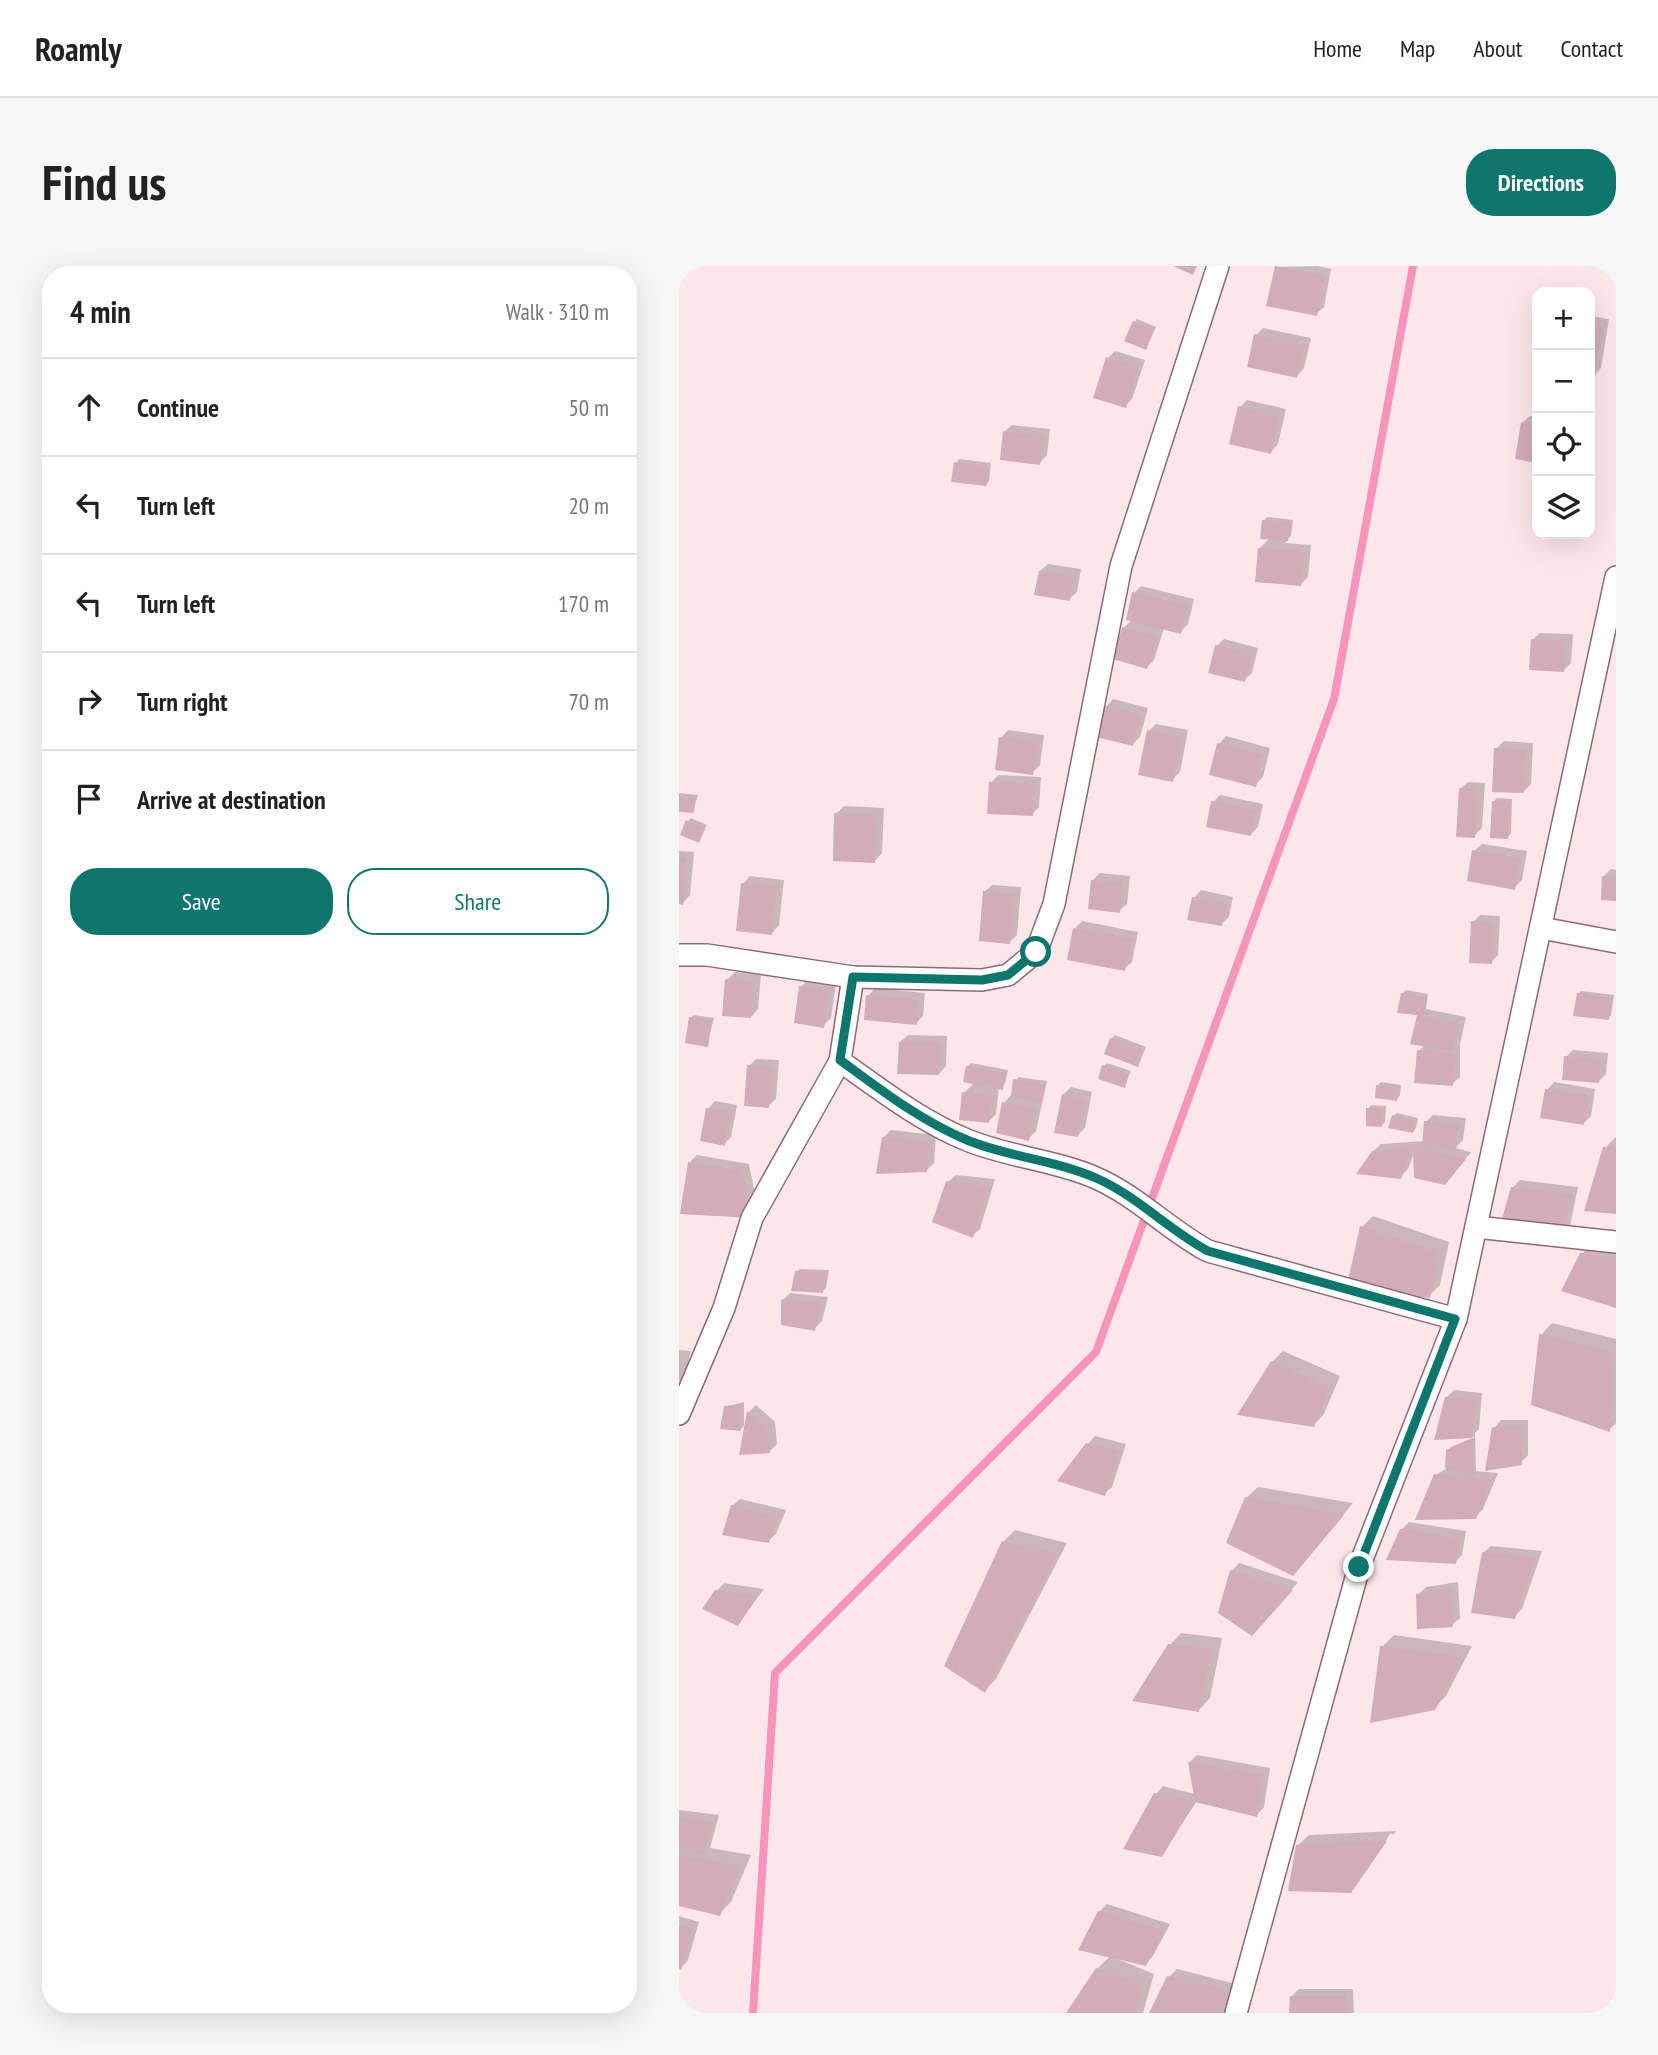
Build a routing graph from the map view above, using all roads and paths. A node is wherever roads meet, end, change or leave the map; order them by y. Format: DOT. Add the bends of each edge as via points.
graph roads {
  1 [pos="1219,266"];
  2 [pos="1616,577"];
  3 [pos="1541,928"];
  4 [pos="1616,942"];
  5 [pos="679,955"];
  6 [pos="853,977"];
  7 [pos="840,1060"];
  8 [pos="1476,1227"];
  9 [pos="1616,1242"];
  10 [pos="1455,1319"];
  11 [pos="679,1414"];
  12 [pos="1236,2013"];
  1 -- 6 [label="street" via="1121,566 1054,904 1036,952 1008,975 982,980"];
  2 -- 3 [label="street"];
  3 -- 4 [label="street"];
  3 -- 8 [label="street"];
  5 -- 6 [label="street" via="707,955"];
  6 -- 7 [label="street"];
  7 -- 10 [label="street" via="903,1105 969,1141 1061,1166 1123,1191 1182,1237 1208,1251"];
  7 -- 11 [label="street" via="752,1218 724,1308"];
  8 -- 9 [label="street"];
  8 -- 10 [label="street"];
  10 -- 12 [label="street" via="1359,1567"];
}
